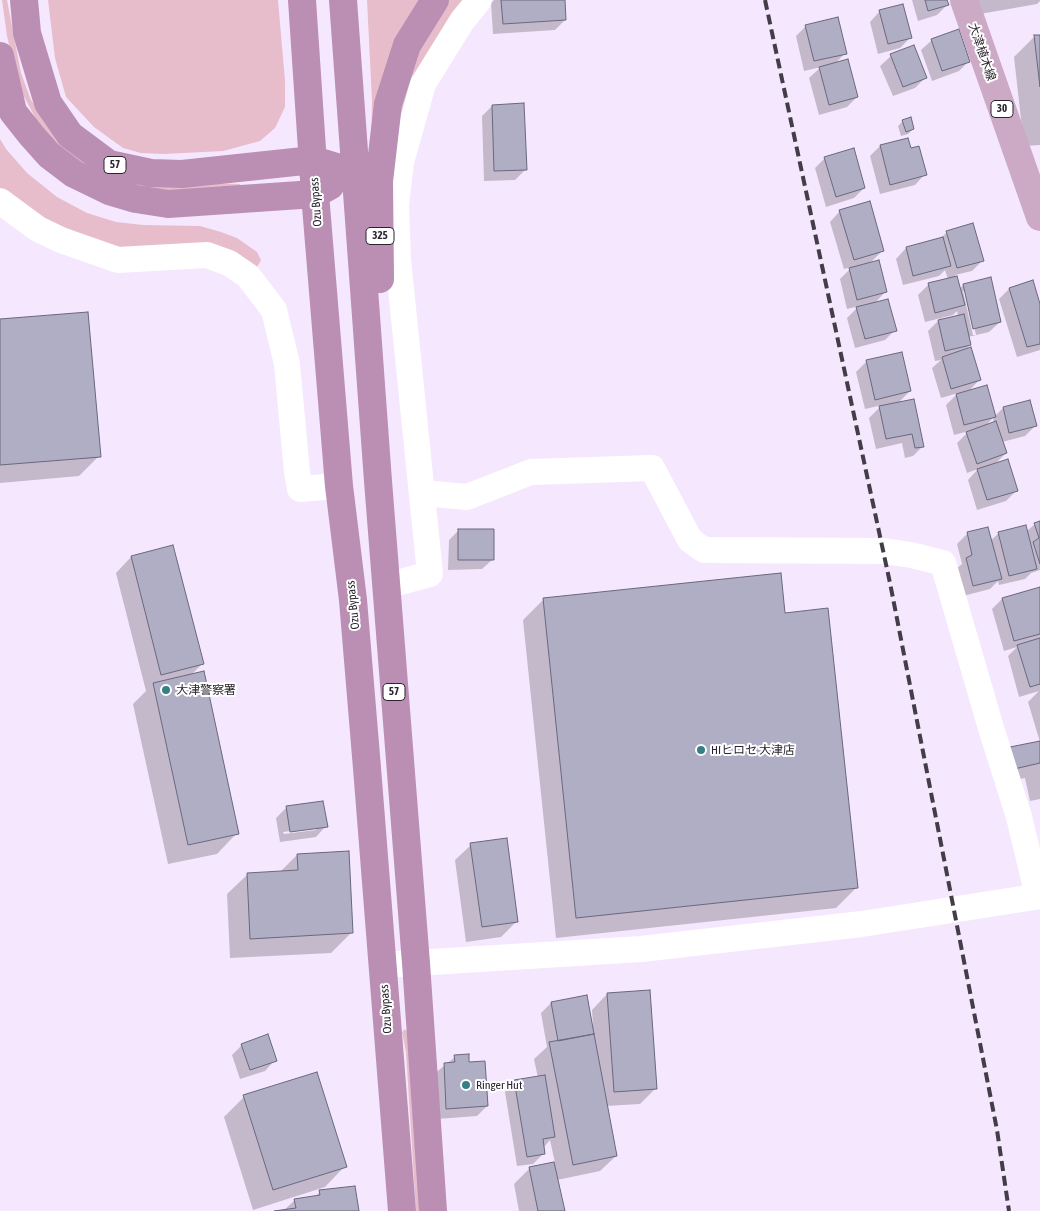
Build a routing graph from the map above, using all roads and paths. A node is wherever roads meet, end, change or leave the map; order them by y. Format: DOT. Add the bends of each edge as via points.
graph roads {
  1 [pos="24,0"];
  2 [pos="302,0"];
  3 [pos="343,0"];
  4 [pos="435,0"];
  5 [pos="479,0"];
  6 [pos="964,0"];
  7 [pos="0,56"];
  8 [pos="313,160"];
  9 [pos="356,173"];
  10 [pos="315,194"];
  11 [pos="0,201"];
  12 [pos="1040,217"];
  13 [pos="378,481"];
  14 [pos="339,486"];
  15 [pos="422,493"];
  16 [pos="386,586"];
  17 [pos="1039,896"];
  18 [pos="416,963"];
  19 [pos="383,965"];
  20 [pos="402,1211"];
  21 [pos="433,1211"];
  1 -- 8 [label="highway, 57" via="27,33 48,103 70,135 109,164 182,174"];
  2 -- 8 [label="highway, Ozu Bypass"];
  3 -- 9 [label="highway, 57"];
  4 -- 13 [label="highway, 325" via="407,45 388,104 379,181 380,274 392,442"];
  5 -- 15 [label="street" via="423,84 402,162 396,205 399,268"];
  6 -- 12 [label="main road, 大津植木線 / 30"];
  7 -- 10 [label="highway, 57" via="13,112 32,136 49,155 74,174 109,192 168,204"];
  8 -- 9 [label="highway, 57"];
  8 -- 10 [label="highway, Ozu Bypass"];
  9 -- 10 [label="highway, 57"];
  9 -- 13 [label="highway, 57"];
  10 -- 14 [label="highway, Ozu Bypass"];
  11 -- 14 [label="street" via="38,229 118,260 207,255 230,263 248,276 274,310 287,364 300,488"];
  13 -- 16 [label="highway, 57"];
  14 -- 19 [label="highway, Ozu Bypass" via="352,600"];
  15 -- 16 [label="street" via="430,574"];
  15 -- 17 [label="street" via="467,497 531,472 652,468 690,540 704,550 884,551 942,563 1019,817"];
  16 -- 18 [label="highway, 57"];
  17 -- 18 [label="street" via="862,924 641,949"];
  18 -- 19 [label="street"];
  18 -- 21 [label="highway, 57"];
  19 -- 20 [label="highway, Ozu Bypass"];
}
